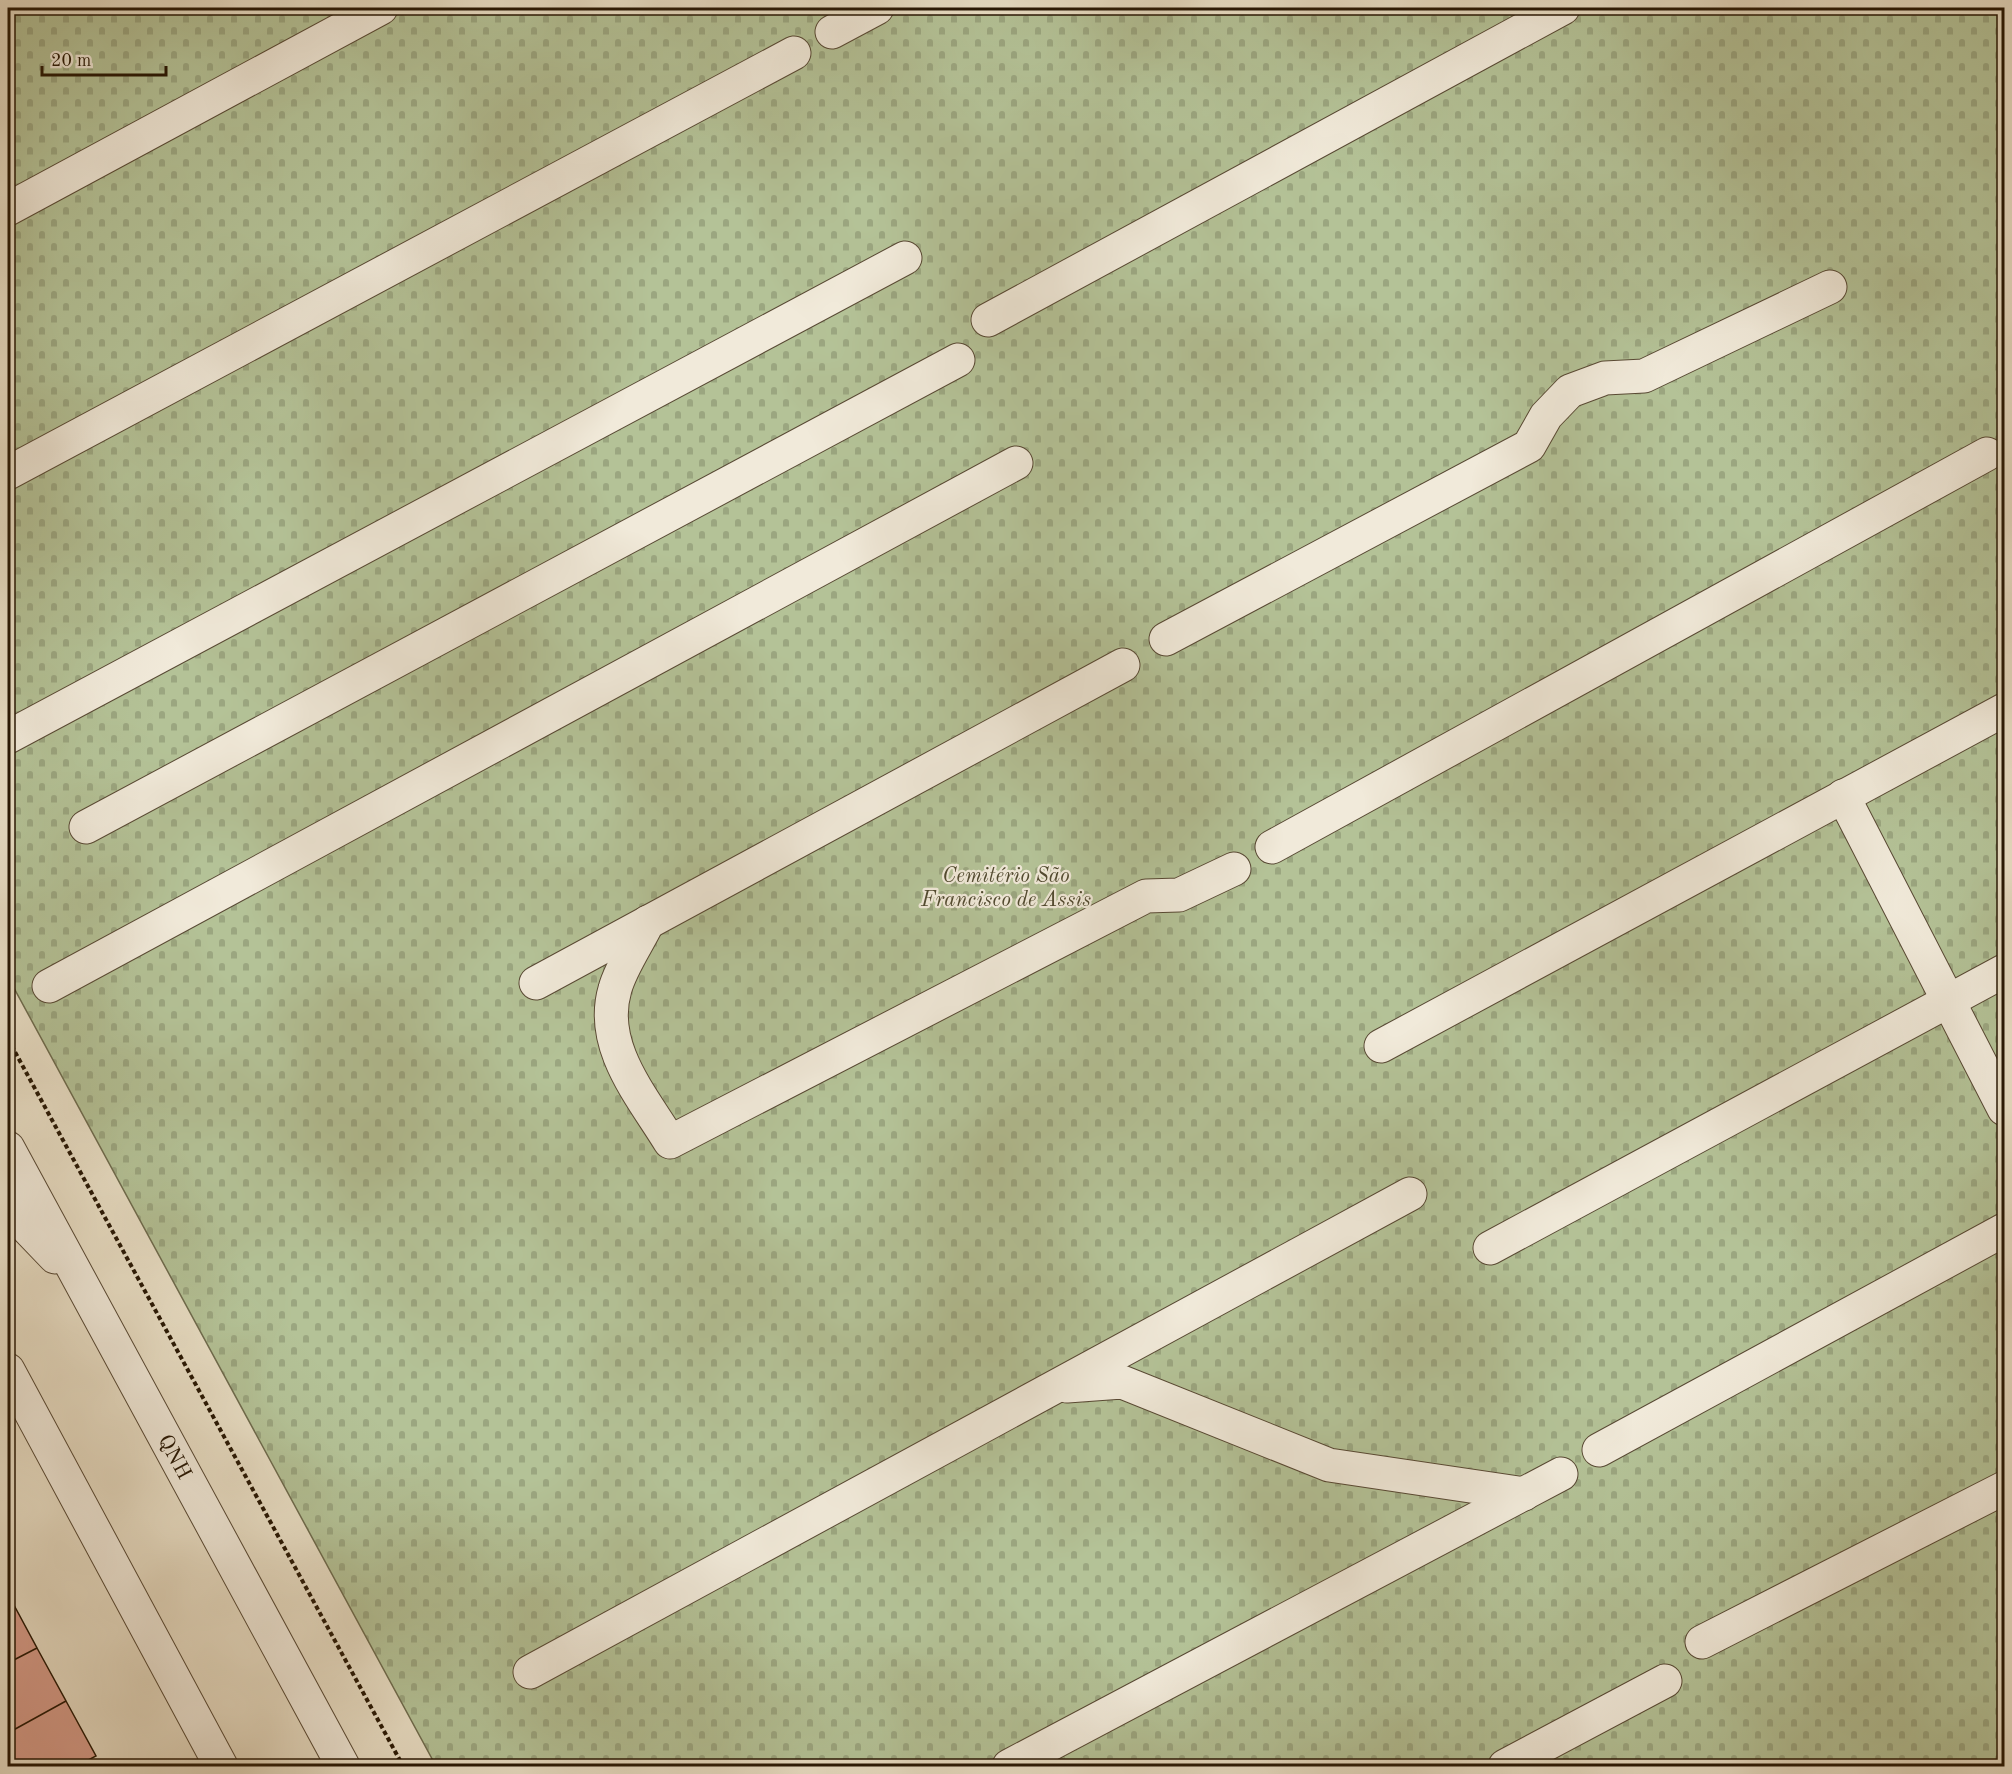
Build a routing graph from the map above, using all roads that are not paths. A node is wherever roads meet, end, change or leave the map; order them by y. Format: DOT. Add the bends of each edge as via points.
graph roads {
  1 [pos="381,8"];
  2 [pos="877,8"];
  3 [pos="1563,8"];
  4 [pos="832,32"];
  5 [pos="794,53"];
  6 [pos="8,209"];
  7 [pos="905,258"];
  8 [pos="1830,287"];
  9 [pos="988,320"];
  10 [pos="958,360"];
  11 [pos="1987,454"];
  12 [pos="1016,463"];
  13 [pos="8,473"];
  14 [pos="1166,639"];
  15 [pos="1123,665"];
  16 [pos="2004,710"];
  17 [pos="8,737"];
  18 [pos="1843,796"];
  19 [pos="86,827"];
  20 [pos="1272,847"];
  21 [pos="1234,869"];
  22 [pos="648,922"];
  23 [pos="2004,971"];
  24 [pos="536,982"];
  25 [pos="49,986"];
  26 [pos="1949,1000"];
  27 [pos="1381,1046"];
  28 [pos="2004,1109"];
  29 [pos="8,1148"];
  30 [pos="1410,1194"];
  31 [pos="8,1208"];
  32 [pos="2004,1230"];
  33 [pos="1490,1248"];
  34 [pos="85,1289"];
  35 [pos="8,1370"];
  36 [pos="1054,1388"];
  37 [pos="1599,1450"];
  38 [pos="1561,1474"];
  39 [pos="2004,1488"];
  40 [pos="1524,1494"];
  41 [pos="1702,1642"];
  42 [pos="530,1672"];
  43 [pos="1665,1681"];
  44 [pos="221,1767"];
  45 [pos="343,1767"];
  46 [pos="1009,1767"];
  47 [pos="1505,1767"];
  1 -- 6 [label="street"];
  2 -- 4 [label="street"];
  3 -- 9 [label="street"];
  5 -- 13 [label="street"];
  7 -- 17 [label="street"];
  8 -- 14 [label="street" via="1644,376 1605,378 1570,391 1546,416 1529,446"];
  10 -- 19 [label="street"];
  11 -- 20 [label="street"];
  12 -- 25 [label="street"];
  15 -- 22 [label="street"];
  16 -- 18 [label="street"];
  18 -- 26 [label="street"];
  18 -- 27 [label="street"];
  21 -- 22 [label="street" via="1179,895 1146,896 670,1142 617,1056 612,1025 615,989"];
  22 -- 24 [label="street"];
  23 -- 26 [label="street"];
  26 -- 28 [label="street"];
  26 -- 33 [label="street"];
  29 -- 34 [label="street, QNH"];
  30 -- 36 [label="street"];
  31 -- 34 [label="street"];
  32 -- 37 [label="street"];
  34 -- 45 [label="street, QNH"];
  35 -- 44 [label="street"];
  36 -- 40 [label="street" via="1122,1382 1329,1465"];
  36 -- 42 [label="street"];
  38 -- 40 [label="street"];
  39 -- 41 [label="street"];
  40 -- 46 [label="street"];
  43 -- 47 [label="street"];
}
